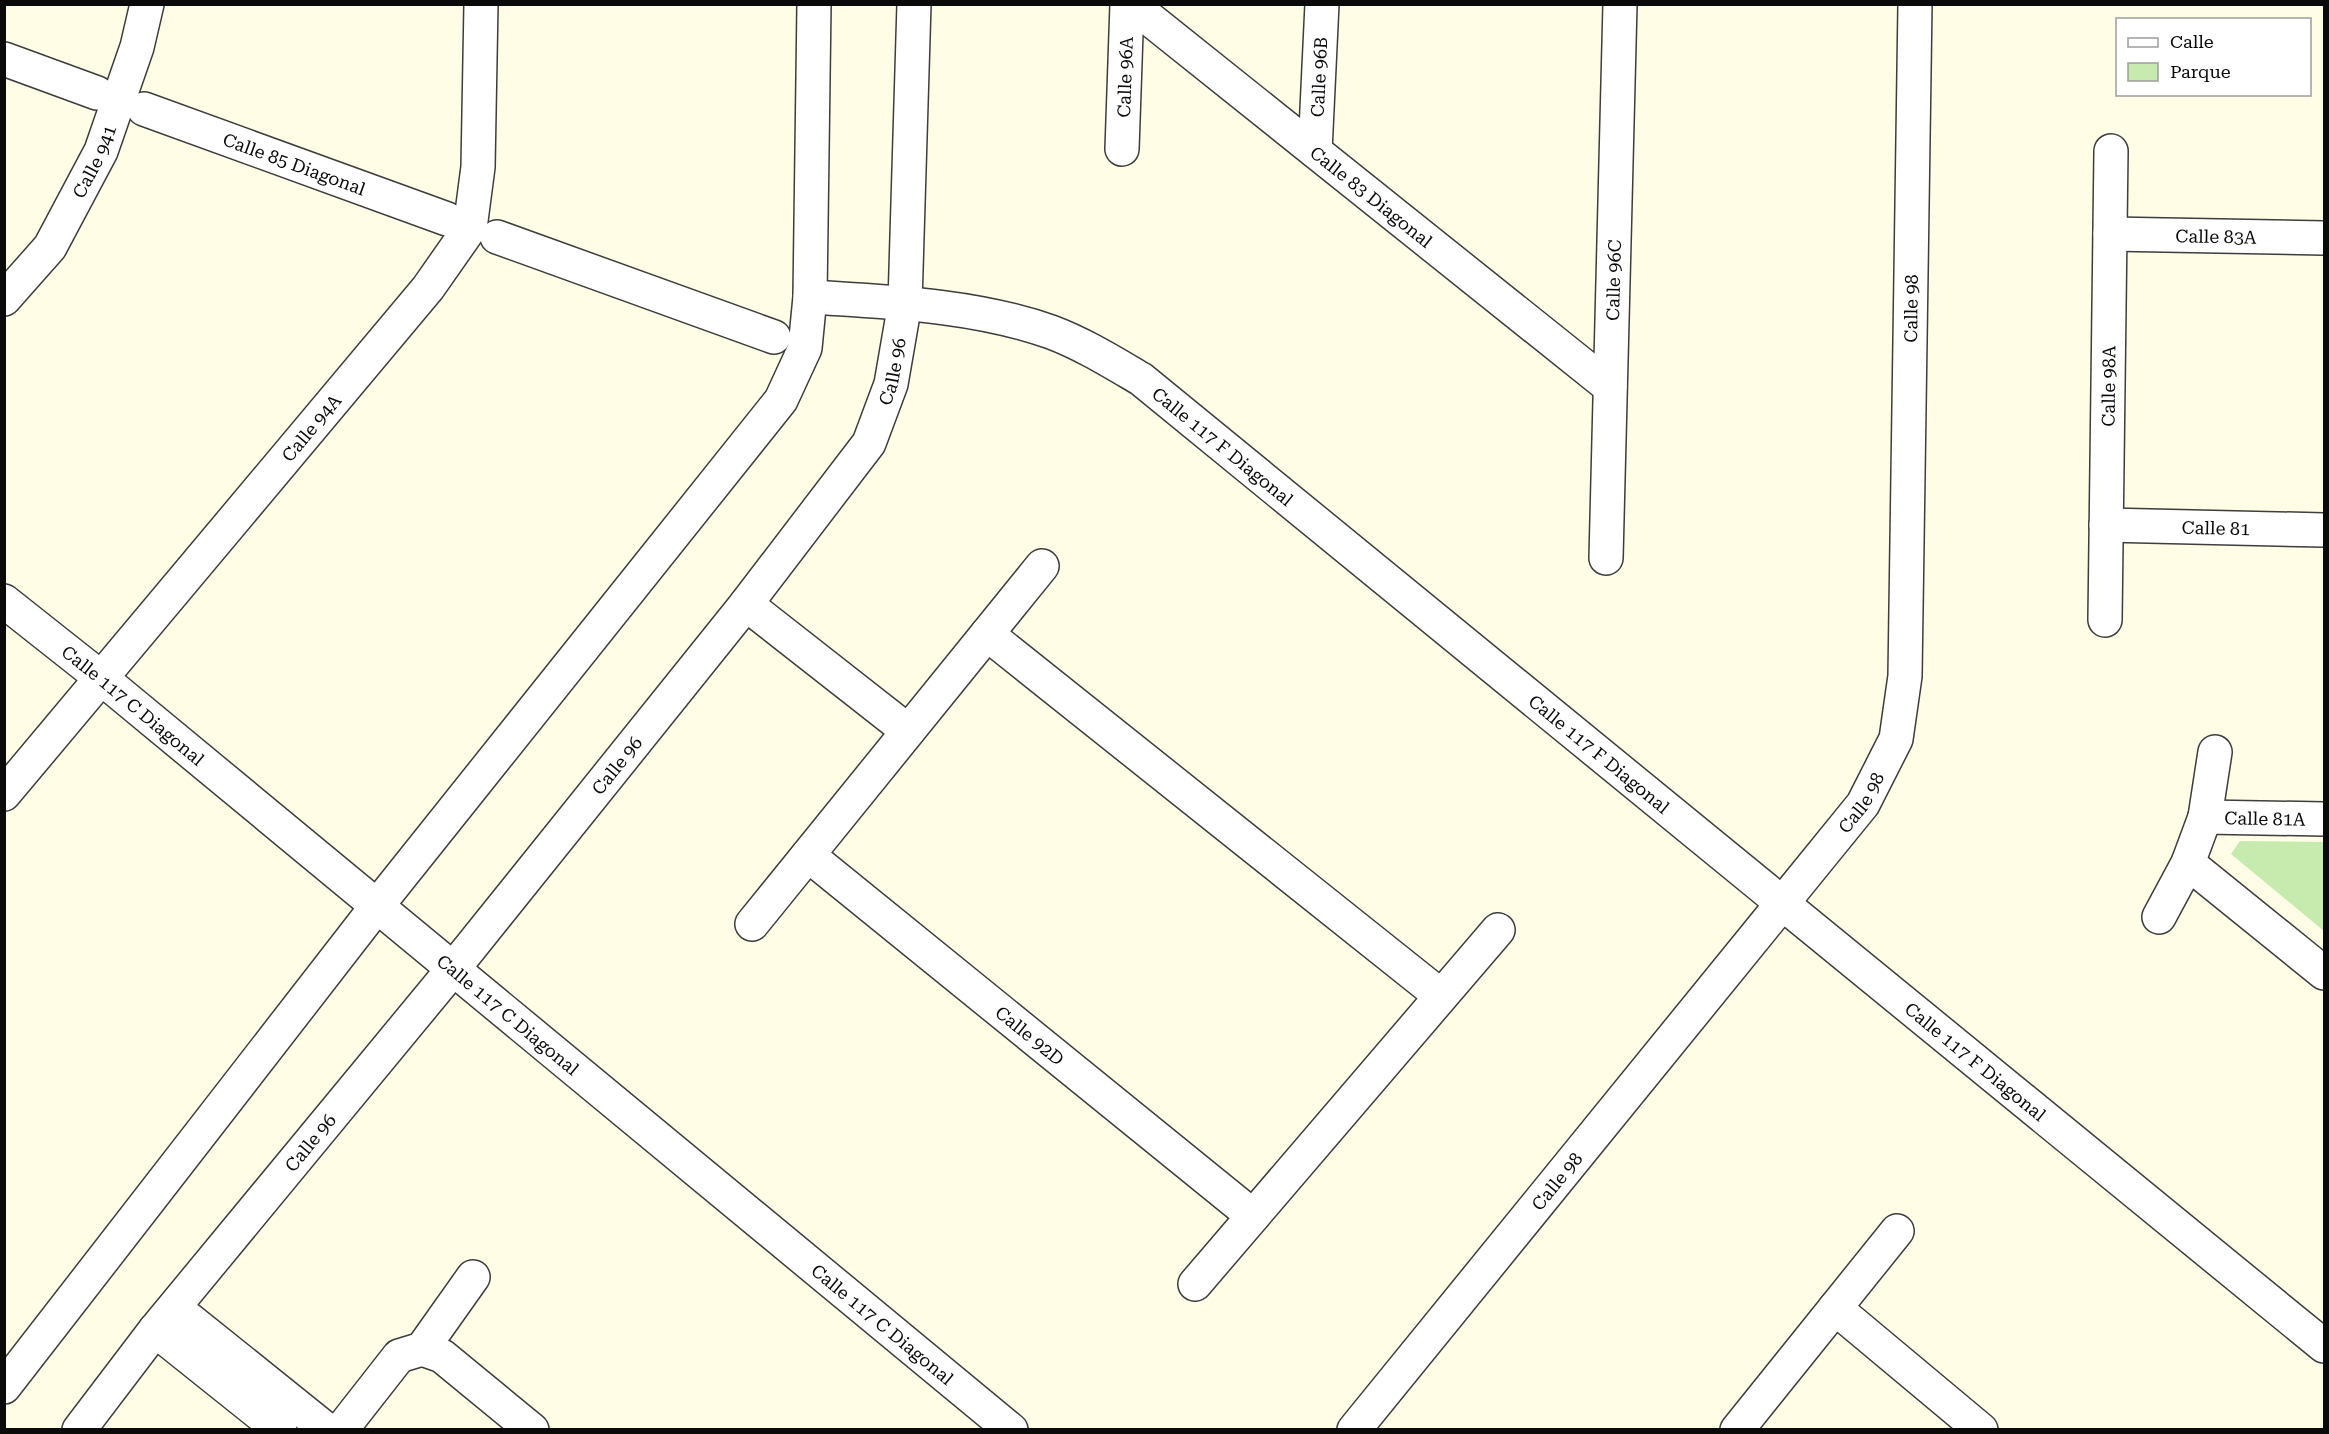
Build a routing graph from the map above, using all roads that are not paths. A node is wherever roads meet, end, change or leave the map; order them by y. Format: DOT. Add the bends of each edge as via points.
graph roads {
  1 [pos="147,4"];
  2 [pos="481,4"];
  3 [pos="814,4"];
  4 [pos="914,4"];
  5 [pos="1129,4"];
  6 [pos="1322,4"];
  7 [pos="1620,4"];
  8 [pos="1916,4"];
  9 [pos="4,59"];
  10 [pos="98,93"];
  11 [pos="144,109"];
  12 [pos="1122,149"];
  13 [pos="1315,151"];
  14 [pos="2111,151"];
  15 [pos="447,219"];
  16 [pos="2110,234"];
  17 [pos="497,237"];
  18 [pos="2325,238"];
  19 [pos="810,297"];
  20 [pos="4,299"];
  21 [pos="905,303"];
  22 [pos="774,337"];
  23 [pos="1610,387"];
  24 [pos="2106,525"];
  25 [pos="2325,530"];
  26 [pos="1606,558"];
  27 [pos="1042,566"];
  28 [pos="4,601"];
  29 [pos="746,604"];
  30 [pos="2105,620"];
  31 [pos="987,634"];
  32 [pos="100,677"];
  33 [pos="908,730"];
  34 [pos="2215,752"];
  35 [pos="4,794"];
  36 [pos="2205,817"];
  37 [pos="2325,819"];
  38 [pos="808,855"];
  39 [pos="2187,863"];
  40 [pos="1783,904"];
  41 [pos="377,906"];
  42 [pos="2159,916"];
  43 [pos="752,924"];
  44 [pos="1498,930"];
  45 [pos="453,969"];
  46 [pos="2325,973"];
  47 [pos="1441,996"];
  48 [pos="1253,1216"];
  49 [pos="1897,1231"];
  50 [pos="473,1277"];
  51 [pos="1195,1284"];
  52 [pos="1835,1308"];
  53 [pos="165,1319"];
  54 [pos="2325,1346"];
  55 [pos="422,1349"];
  56 [pos="4,1387"];
  57 [pos="79,1430"];
  58 [pos="280,1430"];
  59 [pos="327,1430"];
  60 [pos="341,1430"];
  61 [pos="532,1430"];
  62 [pos="1011,1430"];
  63 [pos="1354,1430"];
  64 [pos="1737,1430"];
  65 [pos="1981,1430"];
  1 -- 20 [label="street, Calle 941" via="101,151 50,247"];
  2 -- 32 [label="street, Calle 94A" via="478,167 470,228 428,288"];
  3 -- 19 [label="street"];
  4 -- 21 [label="street, Calle 96"];
  5 -- 12 [label="street, Calle 96A"];
  5 -- 13 [label="street, Calle 83 Diagonal"];
  6 -- 13 [label="street, Calle 96B"];
  7 -- 23 [label="street, Calle 96C"];
  8 -- 40 [label="street, Calle 98" via="1905,676 1896,739 1863,804"];
  9 -- 10 [label="street"];
  11 -- 15 [label="street, Calle 85 Diagonal"];
  13 -- 23 [label="street, Calle 83 Diagonal"];
  14 -- 16 [label="street, Calle 98A"];
  16 -- 18 [label="street, Calle 83A"];
  16 -- 24 [label="street, Calle 98A"];
  17 -- 22 [label="street"];
  19 -- 21 [label="street, Calle 117 F Diagonal"];
  19 -- 41 [label="street" via="805,348 781,400"];
  21 -- 29 [label="street, Calle 96" via="891,384 869,443"];
  21 -- 40 [label="street, Calle 117 F Diagonal" via="990,316 1051,332 1094,351 1141,379"];
  23 -- 26 [label="street, Calle 96C"];
  24 -- 25 [label="street, Calle 81"];
  24 -- 30 [label="street, Calle 98A"];
  27 -- 31 [label="street"];
  28 -- 32 [label="street, Calle 117 C Diagonal"];
  29 -- 33 [label="street"];
  29 -- 45 [label="street, Calle 96"];
  31 -- 33 [label="street"];
  31 -- 47 [label="street"];
  32 -- 35 [label="street, Calle 94A"];
  32 -- 41 [label="street, Calle 117 C Diagonal"];
  33 -- 38 [label="street"];
  34 -- 36 [label="street"];
  36 -- 37 [label="street, Calle 81A"];
  36 -- 39 [label="street"];
  38 -- 43 [label="street"];
  38 -- 48 [label="street, Calle 92D"];
  39 -- 42 [label="street"];
  39 -- 46 [label="street"];
  40 -- 54 [label="street, Calle 117 F Diagonal"];
  40 -- 63 [label="street, Calle 98"];
  41 -- 45 [label="street, Calle 117 C Diagonal"];
  41 -- 56 [label="street"];
  44 -- 47 [label="street"];
  45 -- 53 [label="street, Calle 96"];
  45 -- 62 [label="street, Calle 117 C Diagonal"];
  47 -- 48 [label="street"];
  48 -- 51 [label="street"];
  49 -- 52 [label="street"];
  50 -- 55 [label="street"];
  52 -- 64 [label="street"];
  52 -- 65 [label="street"];
  53 -- 57 [label="street, Calle 96"];
  53 -- 58 [label="street"];
  53 -- 59 [label="street"];
  55 -- 60 [label="street" via="399,1356"];
  55 -- 61 [label="street" via="442,1356"];
}
